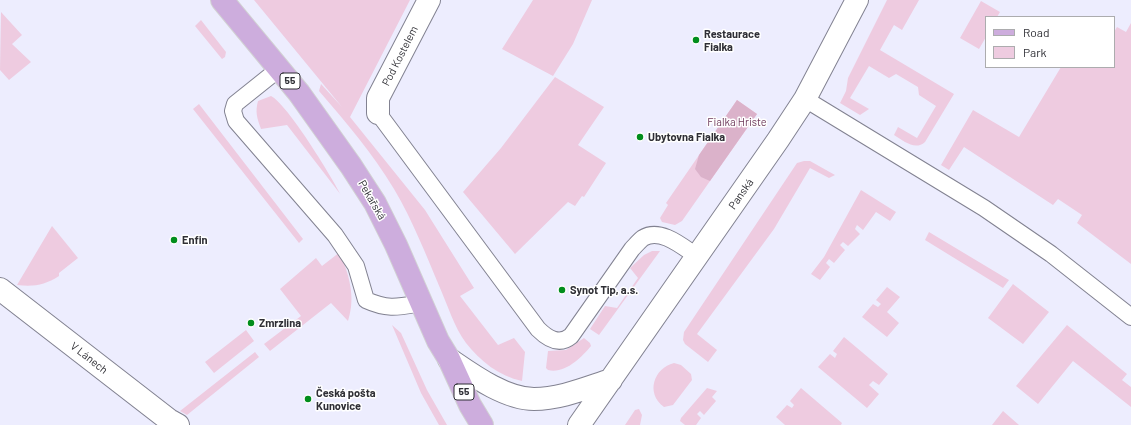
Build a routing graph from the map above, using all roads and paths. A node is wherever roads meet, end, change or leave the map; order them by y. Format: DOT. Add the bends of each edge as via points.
graph roads {
  1 [pos="222,0"];
  2 [pos="429,0"];
  3 [pos="857,0"];
  4 [pos="280,68"];
  5 [pos="804,99"];
  6 [pos="378,112"];
  7 [pos="698,257"];
  8 [pos="0,289"];
  9 [pos="422,303"];
  10 [pos="1131,318"];
  11 [pos="449,359"];
  12 [pos="611,380"];
  13 [pos="178,425"];
  14 [pos="482,425"];
  15 [pos="579,425"];
  1 -- 4 [label="main road, Pekařská / 55"];
  2 -- 6 [label="street, Pod Kostelem" via="378,98"];
  3 -- 5 [label="street, Panská"];
  4 -- 9 [label="main road, Pekařská / 55" via="340,149 375,202"];
  4 -- 9 [label="lane" via="235,104 233,111 236,121 335,235 356,266 366,300 394,308"];
  5 -- 7 [label="street, Panská"];
  5 -- 10 [label="lane" via="984,208 1051,254"];
  6 -- 7 [label="lane" via="538,329 550,339 564,340 571,336 632,249 644,237 653,235 666,238"];
  7 -- 12 [label="street, Panská"];
  8 -- 13 [label="street, V Lánech"];
  9 -- 11 [label="main road, Pekařská / 55" via="438,341"];
  11 -- 12 [label="street" via="480,381 514,395 533,399 571,393"];
  11 -- 14 [label="main road, Pekařská / 55"];
  12 -- 15 [label="street, Panská"];
}
